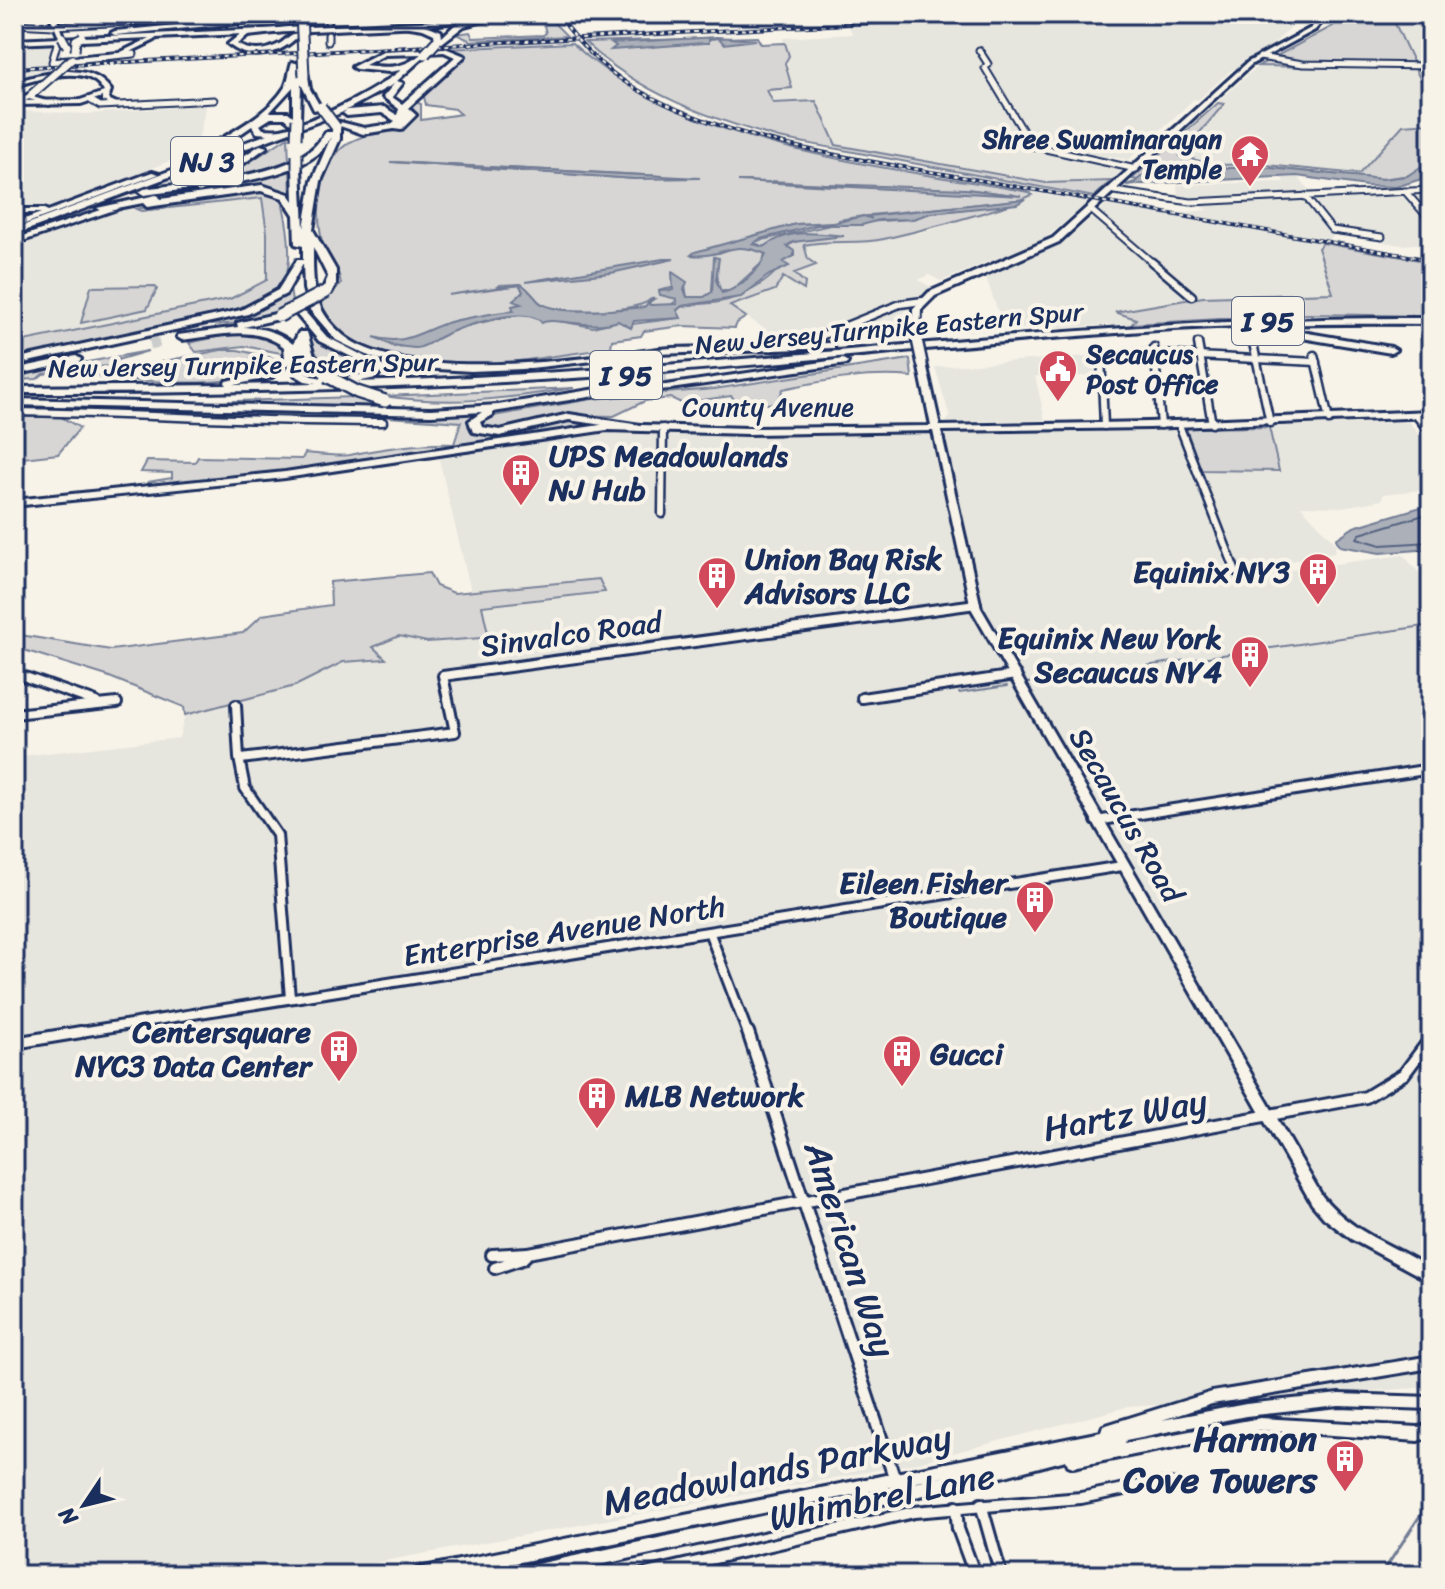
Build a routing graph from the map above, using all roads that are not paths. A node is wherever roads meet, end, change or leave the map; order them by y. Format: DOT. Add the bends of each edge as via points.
graph roads {
  1 [pos="52,14"];
  2 [pos="282,14"];
  3 [pos="294,14"];
  4 [pos="302,14"];
  5 [pos="328,14"];
  6 [pos="505,14"];
  7 [pos="1326,14"];
  8 [pos="484,16"];
  9 [pos="462,18"];
  10 [pos="265,20"];
  11 [pos="428,21"];
  12 [pos="328,22"];
  13 [pos="374,23"];
  14 [pos="14,24"];
  15 [pos="119,25"];
  16 [pos="401,25"];
  17 [pos="341,27"];
  18 [pos="316,28"];
  19 [pos="291,32"];
  20 [pos="144,33"];
  21 [pos="188,34"];
  22 [pos="82,38"];
  23 [pos="14,40"];
  24 [pos="438,41"];
  25 [pos="65,46"];
  26 [pos="979,50"];
  27 [pos="134,54"];
  28 [pos="428,54"];
  29 [pos="1260,57"];
  30 [pos="415,64"];
  31 [pos="368,66"];
  32 [pos="1431,66"];
  33 [pos="297,80"];
  34 [pos="401,80"];
  35 [pos="14,84"];
  36 [pos="380,89"];
  37 [pos="28,94"];
  38 [pos="90,100"];
  39 [pos="103,100"];
  40 [pos="214,100"];
  41 [pos="55,103"];
  42 [pos="16,104"];
  43 [pos="118,105"];
  44 [pos="405,106"];
  45 [pos="14,113"];
  46 [pos="400,120"];
  47 [pos="333,124"];
  48 [pos="294,127"];
  49 [pos="324,162"];
  50 [pos="183,164"];
  51 [pos="1136,169"];
  52 [pos="155,174"];
  53 [pos="224,174"];
  54 [pos="317,179"];
  55 [pos="1431,190"];
  56 [pos="1114,191"];
  57 [pos="1405,191"];
  58 [pos="121,193"];
  59 [pos="1305,196"];
  60 [pos="71,206"];
  61 [pos="127,206"];
  62 [pos="1091,210"];
  63 [pos="14,212"];
  64 [pos="299,216"];
  65 [pos="1431,221"];
  66 [pos="34,232"];
  67 [pos="14,234"];
  68 [pos="1382,237"];
  69 [pos="300,262"];
  70 [pos="1192,296"];
  71 [pos="923,301"];
  72 [pos="313,307"];
  73 [pos="302,315"];
  74 [pos="1431,323"];
  75 [pos="315,331"];
  76 [pos="1106,332"];
  77 [pos="1170,333"];
  78 [pos="303,334"];
  79 [pos="182,337"];
  80 [pos="282,339"];
  81 [pos="811,340"];
  82 [pos="979,342"];
  83 [pos="1198,343"];
  84 [pos="1253,343"];
  85 [pos="343,348"];
  86 [pos="959,348"];
  87 [pos="298,350"];
  88 [pos="1153,351"];
  89 [pos="1388,352"];
  90 [pos="1138,353"];
  91 [pos="1101,354"];
  92 [pos="657,357"];
  93 [pos="1200,357"];
  94 [pos="1257,360"];
  95 [pos="14,362"];
  96 [pos="528,370"];
  97 [pos="14,372"];
  98 [pos="665,382"];
  99 [pos="14,383"];
  100 [pos="182,384"];
  101 [pos="331,389"];
  102 [pos="14,390"];
  103 [pos="604,392"];
  104 [pos="293,395"];
  105 [pos="14,399"];
  106 [pos="14,412"];
  107 [pos="1431,414"];
  108 [pos="1416,415"];
  109 [pos="1329,420"];
  110 [pos="383,422"];
  111 [pos="1270,423"];
  112 [pos="586,424"];
  113 [pos="1212,424"];
  114 [pos="1161,425"];
  115 [pos="1179,425"];
  116 [pos="1104,426"];
  117 [pos="636,427"];
  118 [pos="663,428"];
  119 [pos="936,428"];
  120 [pos="1431,434"];
  121 [pos="14,503"];
  122 [pos="662,514"];
  123 [pos="1236,572"];
  124 [pos="976,604"];
  125 [pos="14,673"];
  126 [pos="1016,675"];
  127 [pos="862,698"];
  128 [pos="100,703"];
  129 [pos="117,703"];
  130 [pos="236,705"];
  131 [pos="14,714"];
  132 [pos="241,759"];
  133 [pos="1431,769"];
  134 [pos="1096,821"];
  135 [pos="1122,866"];
  136 [pos="710,934"];
  137 [pos="290,998"];
  138 [pos="1431,1038"];
  139 [pos="14,1043"];
  140 [pos="1269,1118"];
  141 [pos="804,1202"];
  142 [pos="528,1253"];
  143 [pos="492,1255"];
  144 [pos="495,1268"];
  145 [pos="1431,1276"];
  146 [pos="1430,1362"];
  147 [pos="1430,1403"];
  148 [pos="1431,1430"];
  149 [pos="1148,1431"];
  150 [pos="1085,1440"];
  151 [pos="1009,1468"];
  152 [pos="898,1486"];
  153 [pos="1183,1486"];
  154 [pos="981,1504"];
  155 [pos="956,1507"];
  156 [pos="419,1575"];
  157 [pos="519,1575"];
  158 [pos="641,1575"];
  159 [pos="975,1575"];
  160 [pos="1001,1575"];
  1 -- 25 [label="main road"];
  2 -- 15 [label="street"];
  2 -- 15 [label="highway, bridge"];
  3 -- 19 [label="highway"];
  4 -- 10 [label="main road"];
  4 -- 33 [label="highway, bridge"];
  5 -- 12 [label="street"];
  6 -- 8 [label="highway"];
  7 -- 29 [label="main road" via="1316,27"];
  8 -- 9 [label="highway, NJ 3"];
  8 -- 24 [label="highway, NJ 3"];
  9 -- 11 [label="main road"];
  9 -- 24 [label="highway, NJ 3"];
  10 -- 13 [label="main road" via="275,25"];
  10 -- 20 [label="main road"];
  11 -- 13 [label="main road"];
  11 -- 16 [label="main road"];
  13 -- 17 [label="main road"];
  14 -- 25 [label="street"];
  15 -- 20 [label="main road"];
  15 -- 25 [label="main road"];
  16 -- 17 [label="main road"];
  16 -- 24 [label="highway" via="429,28 438,33"];
  17 -- 18 [label="main road"];
  17 -- 18 [label="street" via="328,38"];
  18 -- 19 [label="main road"];
  19 -- 19 [label="highway" via="284,46 258,52 233,46 239,36"];
  19 -- 21 [label="main road"];
  19 -- 33 [label="highway"];
  20 -- 22 [label="main road"];
  21 -- 22 [label="main road"];
  21 -- 25 [label="main road" via="150,40 120,55"];
  22 -- 25 [label="main road"];
  22 -- 25 [label="main road, bridge"];
  22 -- 25 [label="main road" via="116,42 126,49 115,53"];
  23 -- 25 [label="main road"];
  23 -- 25 [label="main road" via="40,36"];
  24 -- 28 [label="highway, NJ 3, bridge"];
  25 -- 27 [label="street" via="52,62"];
  25 -- 37 [label="main road, bridge"];
  26 -- 51 [label="street" via="1032,146"];
  28 -- 30 [label="highway, NJ 3"];
  28 -- 34 [label="highway, NJ 3"];
  29 -- 32 [label="street" via="1294,63"];
  29 -- 51 [label="main road"];
  30 -- 31 [label="highway"];
  30 -- 36 [label="highway, NJ 3"];
  31 -- 36 [label="highway" via="393,76"];
  31 -- 44 [label="highway" via="440,50 461,56"];
  33 -- 47 [label="highway, bridge"];
  33 -- 48 [label="highway"];
  33 -- 50 [label="highway" via="237,133"];
  34 -- 44 [label="highway" via="387,96"];
  34 -- 47 [label="highway, NJ 3"];
  35 -- 39 [label="main road" via="48,75 80,75 103,82 108,88"];
  36 -- 48 [label="highway, NJ 3"];
  37 -- 41 [label="main road"];
  37 -- 42 [label="main road"];
  38 -- 39 [label="main road"];
  38 -- 39 [label="street"];
  38 -- 41 [label="main road"];
  39 -- 41 [label="main road"];
  39 -- 43 [label="main road"];
  40 -- 43 [label="street"];
  41 -- 42 [label="main road"];
  41 -- 45 [label="main road"];
  44 -- 46 [label="highway"];
  44 -- 49 [label="highway" via="412,115 404,125 350,139"];
  46 -- 47 [label="highway" via="391,128 373,131"];
  46 -- 47 [label="highway" via="376,110"];
  47 -- 49 [label="highway" via="335,139"];
  47 -- 53 [label="highway, NJ 3" via="276,139"];
  47 -- 66 [label="highway" via="318,149 286,166 126,197"];
  48 -- 58 [label="highway, NJ 3"];
  48 -- 64 [label="highway, bridge"];
  49 -- 54 [label="highway"];
  50 -- 52 [label="highway"];
  50 -- 58 [label="highway"];
  51 -- 56 [label="main road"];
  52 -- 60 [label="main road"];
  53 -- 61 [label="highway, NJ 3, bridge" via="179,197"];
  53 -- 66 [label="highway, NJ 3, bridge" via="199,187 95,209"];
  54 -- 72 [label="highway" via="308,236"];
  54 -- 79 [label="highway, bridge" via="313,235 334,274 327,291 279,316"];
  55 -- 57 [label="street"];
  56 -- 59 [label="street" via="1191,202"];
  56 -- 62 [label="main road"];
  57 -- 59 [label="street"];
  57 -- 65 [label="street"];
  58 -- 67 [label="highway, NJ 3"];
  59 -- 68 [label="street" via="1332,230"];
  60 -- 63 [label="main road"];
  60 -- 67 [label="main road"];
  61 -- 64 [label="highway" via="262,188 286,196"];
  61 -- 66 [label="main road, NJ 3"];
  62 -- 70 [label="street"];
  62 -- 71 [label="main road" via="1050,243"];
  63 -- 67 [label="main road"];
  64 -- 69 [label="highway"];
  66 -- 67 [label="highway, NJ 3"];
  69 -- 73 [label="highway"];
  69 -- 95 [label="highway" via="282,292 244,312"];
  71 -- 81 [label="street" via="900,304"];
  71 -- 119 [label="main road, Secaucus Road, bridge" via="915,317 916,335"];
  72 -- 75 [label="highway"];
  72 -- 96 [label="highway" via="342,337 393,359 459,369"];
  73 -- 75 [label="highway"];
  73 -- 78 [label="highway"];
  74 -- 76 [label="highway, New Jersey Turnpike Eastern Spur / I 95" via="1260,321"];
  74 -- 77 [label="highway, New Jersey Turnpike Eastern Spur / I 95"];
  75 -- 85 [label="highway"];
  76 -- 82 [label="highway, New Jersey Turnpike Eastern Spur / I 95"];
  76 -- 92 [label="highway"];
  77 -- 86 [label="highway, New Jersey Turnpike Eastern Spur / I 95"];
  77 -- 89 [label="highway" via="1272,332"];
  78 -- 87 [label="highway"];
  78 -- 103 [label="highway, bridge" via="309,357 327,376 385,401 453,407"];
  79 -- 80 [label="highway" via="250,331"];
  79 -- 97 [label="highway"];
  80 -- 87 [label="highway"];
  80 -- 100 [label="highway" via="291,356 273,373 240,382"];
  82 -- 92 [label="highway"];
  82 -- 101 [label="highway, New Jersey Turnpike Eastern Spur / I 95"];
  83 -- 93 [label="street"];
  84 -- 94 [label="street"];
  85 -- 87 [label="highway" via="377,364 379,371 357,380 310,380 299,373"];
  85 -- 96 [label="highway" via="426,375"];
  86 -- 98 [label="highway"];
  86 -- 104 [label="highway, New Jersey Turnpike Eastern Spur / I 95" via="498,385"];
  88 -- 90 [label="street"];
  88 -- 93 [label="street"];
  88 -- 114 [label="street"];
  91 -- 116 [label="street"];
  92 -- 96 [label="highway"];
  93 -- 94 [label="street"];
  93 -- 113 [label="street"];
  94 -- 109 [label="street" via="1315,358"];
  94 -- 111 [label="street"];
  96 -- 100 [label="highway" via="308,384"];
  96 -- 101 [label="highway"];
  98 -- 103 [label="highway"];
  98 -- 104 [label="highway"];
  99 -- 100 [label="highway"];
  101 -- 102 [label="highway, New Jersey Turnpike Eastern Spur / I 95"];
  103 -- 105 [label="highway" via="431,412"];
  103 -- 112 [label="highway" via="487,414 473,425 480,432 500,433 556,418"];
  104 -- 105 [label="highway, New Jersey Turnpike Eastern Spur / I 95"];
  106 -- 110 [label="street"];
  107 -- 108 [label="main road, County Avenue"];
  108 -- 109 [label="main road, County Avenue"];
  108 -- 120 [label="street"];
  109 -- 111 [label="main road, County Avenue"];
  111 -- 113 [label="main road, County Avenue"];
  112 -- 117 [label="highway"];
  112 -- 121 [label="main road" via="285,475"];
  113 -- 115 [label="main road, County Avenue"];
  114 -- 115 [label="main road, County Avenue"];
  114 -- 116 [label="main road, County Avenue"];
  115 -- 123 [label="street"];
  116 -- 119 [label="main road, County Avenue"];
  117 -- 118 [label="main road, County Avenue"];
  118 -- 119 [label="main road, County Avenue"];
  118 -- 122 [label="street"];
  119 -- 124 [label="main road, Secaucus Road"];
  124 -- 126 [label="main road, Secaucus Road"];
  124 -- 132 [label="street, Sinvalco Road" via="443,676 455,732"];
  125 -- 128 [label="street"];
  126 -- 127 [label="street"];
  126 -- 134 [label="main road, Secaucus Road"];
  128 -- 129 [label="street"];
  128 -- 131 [label="street"];
  130 -- 132 [label="street"];
  132 -- 137 [label="street" via="244,785 277,835"];
  133 -- 134 [label="street"];
  134 -- 135 [label="main road, Secaucus Road"];
  135 -- 136 [label="street, Enterprise Avenue North"];
  135 -- 140 [label="main road, Secaucus Road"];
  136 -- 137 [label="street, Enterprise Avenue North"];
  136 -- 141 [label="street, American Way"];
  137 -- 139 [label="street, Enterprise Avenue North"];
  138 -- 140 [label="street, Hartz Way" via="1413,1069 1390,1087"];
  140 -- 141 [label="street, Hartz Way"];
  140 -- 145 [label="main road, Secaucus Road" via="1330,1217 1354,1237"];
  141 -- 142 [label="street, Hartz Way"];
  141 -- 152 [label="street, American Way"];
  142 -- 143 [label="street"];
  142 -- 144 [label="street"];
  146 -- 150 [label="main road" via="1201,1400"];
  147 -- 149 [label="main road, Meadowlands Parkway" via="1304,1403"];
  148 -- 151 [label="main road" via="1418,1434 1260,1424"];
  149 -- 150 [label="main road, Meadowlands Parkway"];
  149 -- 151 [label="main road, Meadowlands Parkway"];
  150 -- 152 [label="main road, Meadowlands Parkway"];
  151 -- 152 [label="main road, Meadowlands Parkway"];
  152 -- 156 [label="main road, Meadowlands Parkway"];
  152 -- 157 [label="main road, Meadowlands Parkway"];
  153 -- 154 [label="street, Whimbrel Lane" via="1149,1484 1081,1498"];
  154 -- 155 [label="street, Whimbrel Lane"];
  154 -- 160 [label="street"];
  155 -- 158 [label="street, Whimbrel Lane"];
  155 -- 159 [label="street"];
}
